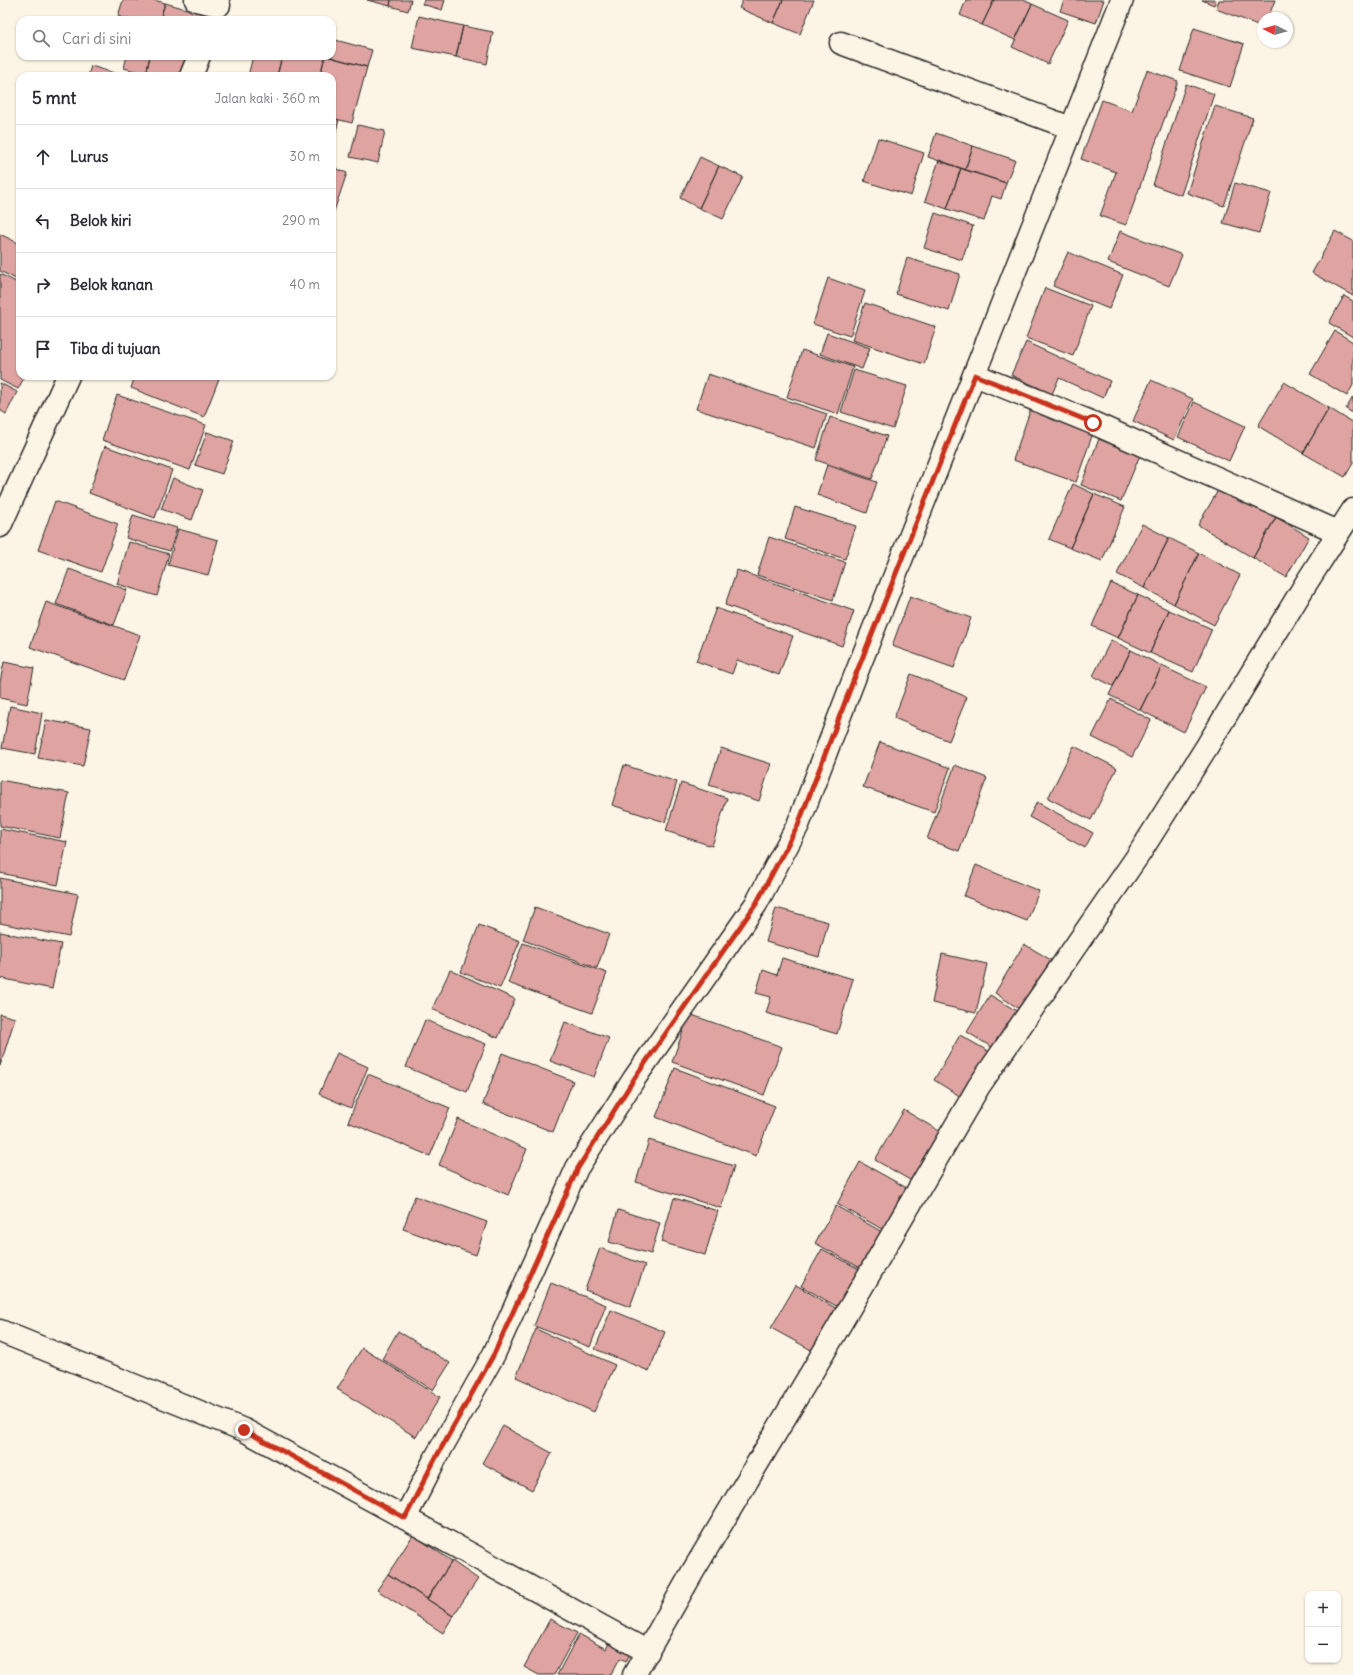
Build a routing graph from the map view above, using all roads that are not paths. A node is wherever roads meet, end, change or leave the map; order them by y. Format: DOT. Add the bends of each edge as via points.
graph roads {
  1 [pos="196,0"];
  2 [pos="1122,0"];
  3 [pos="217,8"];
  4 [pos="841,43"];
  5 [pos="197,60"];
  6 [pos="193,72"];
  7 [pos="1071,128"];
  8 [pos="975,375"];
  9 [pos="66,380"];
  10 [pos="1353,510"];
  11 [pos="0,526"];
  12 [pos="1338,532"];
  13 [pos="0,1331"];
  14 [pos="405,1518"];
  15 [pos="648,1652"];
  16 [pos="634,1675"];
  1 -- 3 [label="street"];
  2 -- 7 [label="street"];
  4 -- 7 [label="street"];
  5 -- 6 [label="street"];
  7 -- 8 [label="street"];
  8 -- 12 [label="street" via="1100,426"];
  8 -- 14 [label="street" via="798,825 756,904 634,1079 578,1168 494,1354"];
  9 -- 11 [label="street"];
  10 -- 12 [label="street"];
  12 -- 15 [label="street" via="1139,854 979,1086"];
  13 -- 14 [label="street" via="244,1430"];
  14 -- 15 [label="street"];
  15 -- 16 [label="street"];
}
